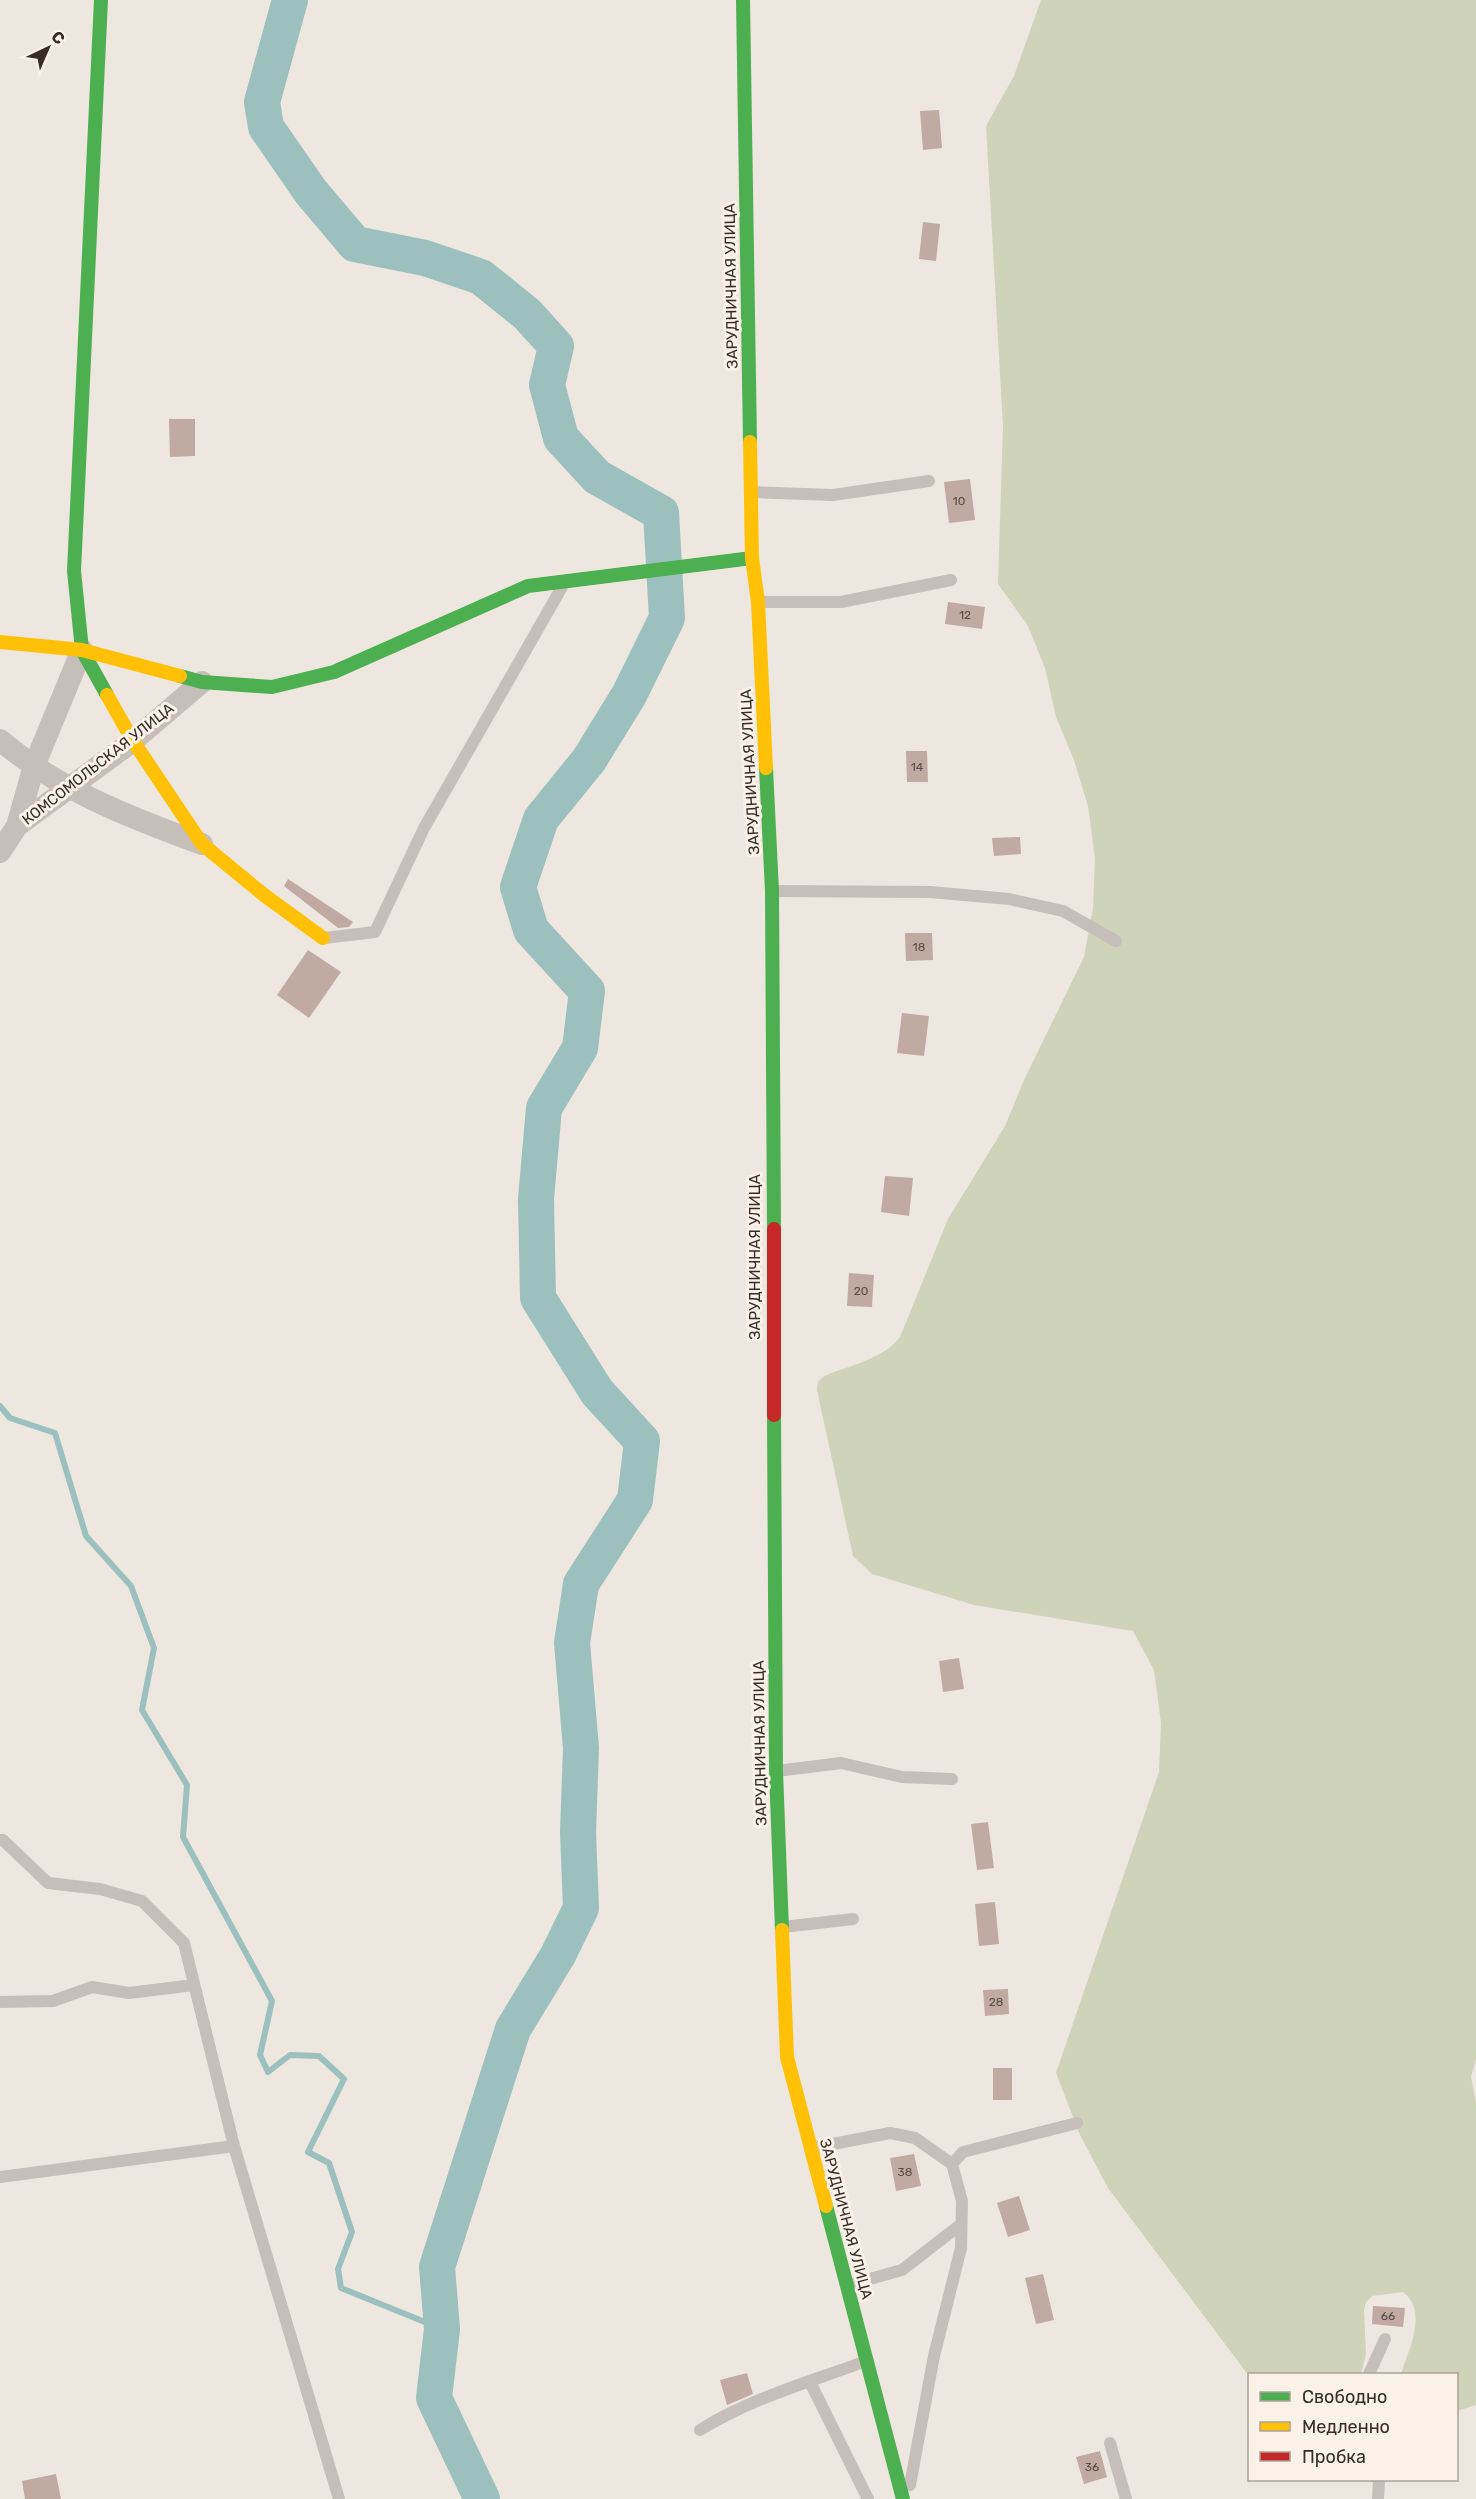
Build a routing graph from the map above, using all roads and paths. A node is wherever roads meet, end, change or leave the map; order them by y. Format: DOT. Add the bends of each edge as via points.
graph roads {
  1 [pos="101,0"];
  2 [pos="743,0"];
  3 [pos="929,481"];
  4 [pos="750,492"];
  5 [pos="752,558"];
  6 [pos="951,580"];
  7 [pos="565,582"];
  8 [pos="758,602"];
  9 [pos="0,642"];
  10 [pos="82,650"];
  11 [pos="202,682"];
  12 [pos="0,740"];
  13 [pos="133,741"];
  14 [pos="34,766"];
  15 [pos="68,789"];
  16 [pos="17,826"];
  17 [pos="202,844"];
  18 [pos="0,852"];
  19 [pos="772,891"];
  20 [pos="323,938"];
  21 [pos="1116,941"];
  22 [pos="776,1771"];
  23 [pos="952,1779"];
  24 [pos="0,1840"];
  25 [pos="853,1919"];
  26 [pos="782,1927"];
  27 [pos="194,1985"];
  28 [pos="0,2002"];
  29 [pos="1077,2122"];
  30 [pos="234,2146"];
  31 [pos="811,2148"];
  32 [pos="952,2164"];
  33 [pos="0,2177"];
  34 [pos="960,2225"];
  35 [pos="847,2285"];
  36 [pos="1385,2339"];
  37 [pos="867,2360"];
  38 [pos="1369,2373"];
  39 [pos="810,2382"];
  40 [pos="700,2430"];
  41 [pos="1110,2443"];
  42 [pos="1379,2481"];
  43 [pos="339,2499"];
  44 [pos="868,2499"];
  45 [pos="905,2499"];
  46 [pos="1126,2499"];
  47 [pos="1378,2499"];
  1 -- 10 [label="street" via="75,571"];
  2 -- 4 [label="street, ЗАРУДНИЧНАЯ УЛИЦА"];
  3 -- 4 [label="lane" via="833,495"];
  4 -- 5 [label="street, ЗАРУДНИЧНАЯ УЛИЦА"];
  5 -- 7 [label="street"];
  5 -- 8 [label="street, ЗАРУДНИЧНАЯ УЛИЦА"];
  6 -- 8 [label="lane" via="841,602"];
  7 -- 11 [label="street" via="528,586 334,672 272,687"];
  7 -- 20 [label="lane" via="424,828 375,932"];
  8 -- 19 [label="street, ЗАРУДНИЧНАЯ УЛИЦА"];
  9 -- 10 [label="street"];
  10 -- 11 [label="street"];
  10 -- 13 [label="street"];
  10 -- 14 [label="street"];
  11 -- 13 [label="street, КОМСОМОЛЬСКАЯ УЛИЦА"];
  12 -- 14 [label="street"];
  13 -- 15 [label="street, КОМСОМОЛЬСКАЯ УЛИЦА"];
  13 -- 17 [label="street"];
  14 -- 15 [label="street"];
  14 -- 16 [label="street"];
  15 -- 16 [label="street, КОМСОМОЛЬСКАЯ УЛИЦА"];
  15 -- 17 [label="street" via="118,813"];
  16 -- 18 [label="street, КОМСОМОЛЬСКАЯ УЛИЦА"];
  17 -- 20 [label="street" via="264,896"];
  19 -- 21 [label="lane" via="930,892 1009,899 1063,911"];
  19 -- 22 [label="street, ЗАРУДНИЧНАЯ УЛИЦА"];
  22 -- 23 [label="lane" via="842,1763 902,1777"];
  22 -- 26 [label="street, ЗАРУДНИЧНАЯ УЛИЦА"];
  24 -- 27 [label="lane" via="48,1883 100,1889 142,1901 184,1943"];
  25 -- 26 [label="lane"];
  26 -- 31 [label="street, ЗАРУДНИЧНАЯ УЛИЦА" via="787,2057"];
  27 -- 28 [label="lane" via="129,1993 92,1987 53,2001"];
  27 -- 30 [label="lane"];
  29 -- 32 [label="lane" via="963,2152"];
  30 -- 33 [label="lane"];
  30 -- 43 [label="lane"];
  31 -- 32 [label="lane" via="890,2133 915,2139"];
  31 -- 35 [label="street, ЗАРУДНИЧНАЯ УЛИЦА"];
  32 -- 34 [label="lane" via="962,2201"];
  34 -- 35 [label="lane" via="902,2270"];
  34 -- 45 [label="lane" via="961,2248"];
  35 -- 37 [label="street, ЗАРУДНИЧНАЯ УЛИЦА"];
  36 -- 38 [label="lane"];
  37 -- 39 [label="lane"];
  37 -- 45 [label="street, ЗАРУДНИЧНАЯ УЛИЦА"];
  39 -- 40 [label="lane" via="758,2399"];
  39 -- 44 [label="lane"];
  41 -- 46 [label="lane"];
  42 -- 47 [label="lane"];
}
